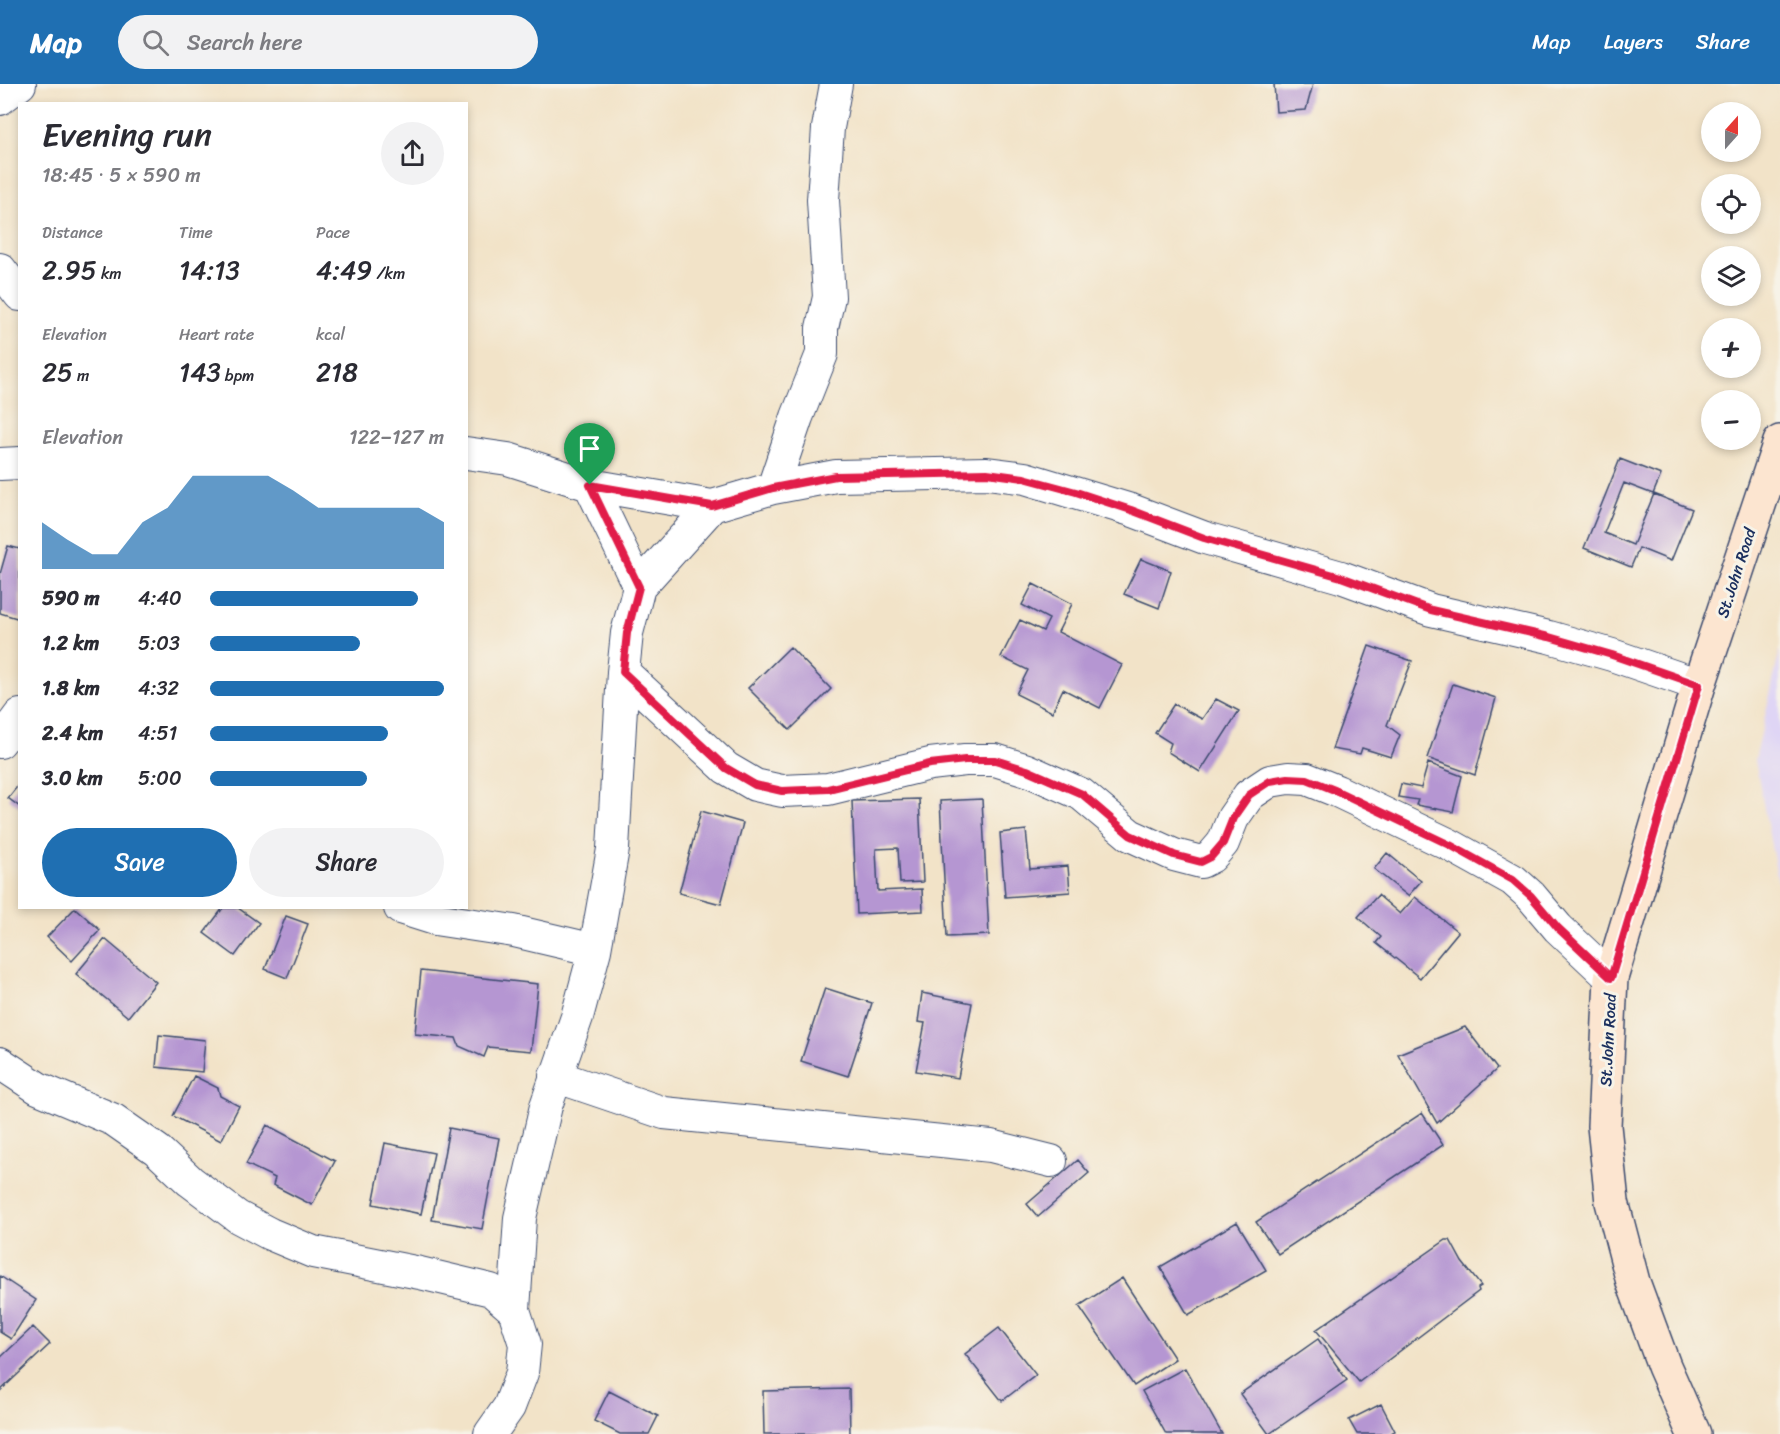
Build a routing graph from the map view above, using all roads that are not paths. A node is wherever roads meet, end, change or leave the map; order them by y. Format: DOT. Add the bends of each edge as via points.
graph roads {
  1 [pos="20,84"];
  2 [pos="836,84"];
  3 [pos="0,99"];
  4 [pos="0,270"];
  5 [pos="18,292"];
  6 [pos="1780,442"];
  7 [pos="468,453"];
  8 [pos="0,464"];
  9 [pos="18,464"];
  10 [pos="590,485"];
  11 [pos="773,488"];
  12 [pos="712,506"];
  13 [pos="639,587"];
  14 [pos="623,672"];
  15 [pos="1699,685"];
  16 [pos="18,718"];
  17 [pos="0,742"];
  18 [pos="403,909"];
  19 [pos="595,950"];
  20 [pos="1611,978"];
  21 [pos="0,1064"];
  22 [pos="555,1076"];
  23 [pos="1051,1161"];
  24 [pos="514,1310"];
  25 [pos="490,1434"];
  26 [pos="1694,1434"];
  1 -- 3 [label="street"];
  2 -- 11 [label="street" via="828,128 823,200 829,297 822,328 822,354"];
  4 -- 5 [label="street"];
  6 -- 15 [label="street, St.John Road"];
  7 -- 10 [label="street" via="508,459"];
  8 -- 9 [label="street"];
  10 -- 12 [label="street"];
  10 -- 13 [label="street"];
  11 -- 12 [label="street"];
  11 -- 15 [label="street" via="836,476 987,473 1024,478 1131,510 1204,538 1341,577 1431,610 1549,637"];
  12 -- 13 [label="street"];
  13 -- 14 [label="street" via="627,633"];
  14 -- 19 [label="street" via="614,849"];
  14 -- 20 [label="street" via="726,768 755,785 782,791 828,789 930,764 995,760 1082,794 1130,835 1174,855 1201,862 1223,843 1233,818 1249,795 1270,781 1307,779 1450,845 1513,880"];
  15 -- 20 [label="street, St.John Road"];
  16 -- 17 [label="street"];
  18 -- 19 [label="street" via="435,919 514,931"];
  19 -- 22 [label="street" via="578,1017"];
  20 -- 26 [label="street, St.John Road" via="1604,1126 1612,1202 1633,1282"];
  21 -- 24 [label="street" via="38,1088 114,1120 238,1217 270,1234 313,1252 491,1290"];
  22 -- 23 [label="street" via="664,1113 991,1146"];
  22 -- 24 [label="street" via="520,1218"];
  24 -- 25 [label="street" via="525,1344 522,1373 508,1407"];
}
